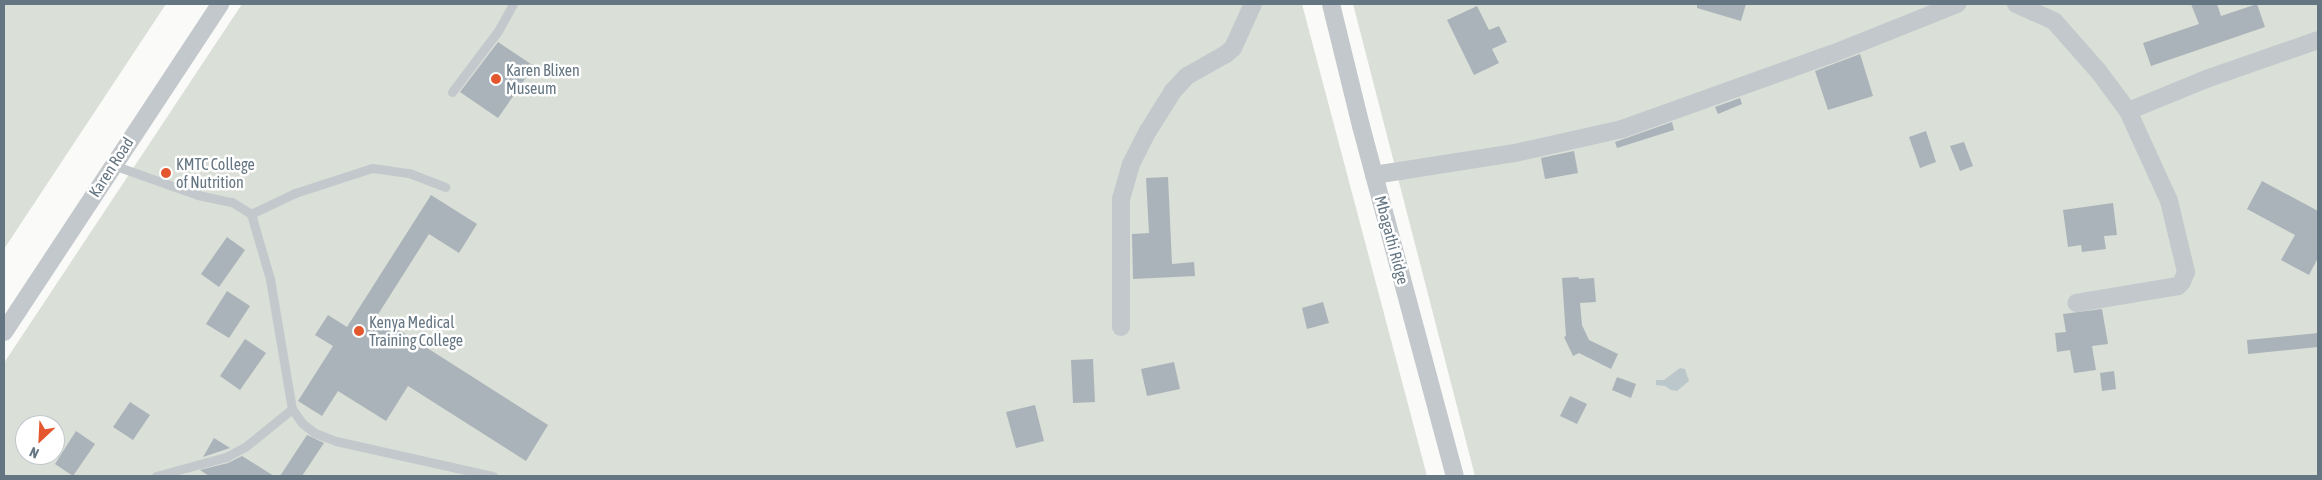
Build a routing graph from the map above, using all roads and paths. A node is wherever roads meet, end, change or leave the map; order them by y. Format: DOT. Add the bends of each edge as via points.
graph roads {
  1 [pos="220,4"];
  2 [pos="513,4"];
  3 [pos="1253,4"];
  4 [pos="1330,4"];
  5 [pos="1957,4"];
  6 [pos="2016,4"];
  7 [pos="2318,40"];
  8 [pos="452,92"];
  9 [pos="2128,111"];
  10 [pos="113,164"];
  11 [pos="1374,175"];
  12 [pos="445,187"];
  13 [pos="251,214"];
  14 [pos="2076,303"];
  15 [pos="1121,327"];
  16 [pos="4,332"];
  17 [pos="292,409"];
  18 [pos="156,476"];
  19 [pos="493,476"];
  20 [pos="1454,476"];
  1 -- 10 [label="street, Karen Road"];
  2 -- 8 [label="lane" via="498,31"];
  3 -- 15 [label="street" via="1232,48 1187,76 1173,91 1131,164 1121,198"];
  4 -- 11 [label="street, Mbagathi Ridge"];
  5 -- 11 [label="street" via="1832,54 1622,129 1515,153"];
  6 -- 9 [label="street" via="2054,21"];
  7 -- 9 [label="street" via="2209,78"];
  9 -- 14 [label="street" via="2169,201 2186,272 2178,286"];
  10 -- 13 [label="lane" via="198,195 232,202"];
  10 -- 16 [label="street, Karen Road"];
  11 -- 20 [label="street, Mbagathi Ridge"];
  12 -- 13 [label="lane" via="409,173 372,168 295,193"];
  13 -- 17 [label="lane" via="270,279"];
  17 -- 18 [label="lane" via="245,447 226,457"];
  17 -- 19 [label="lane" via="315,433 336,441"];
}
